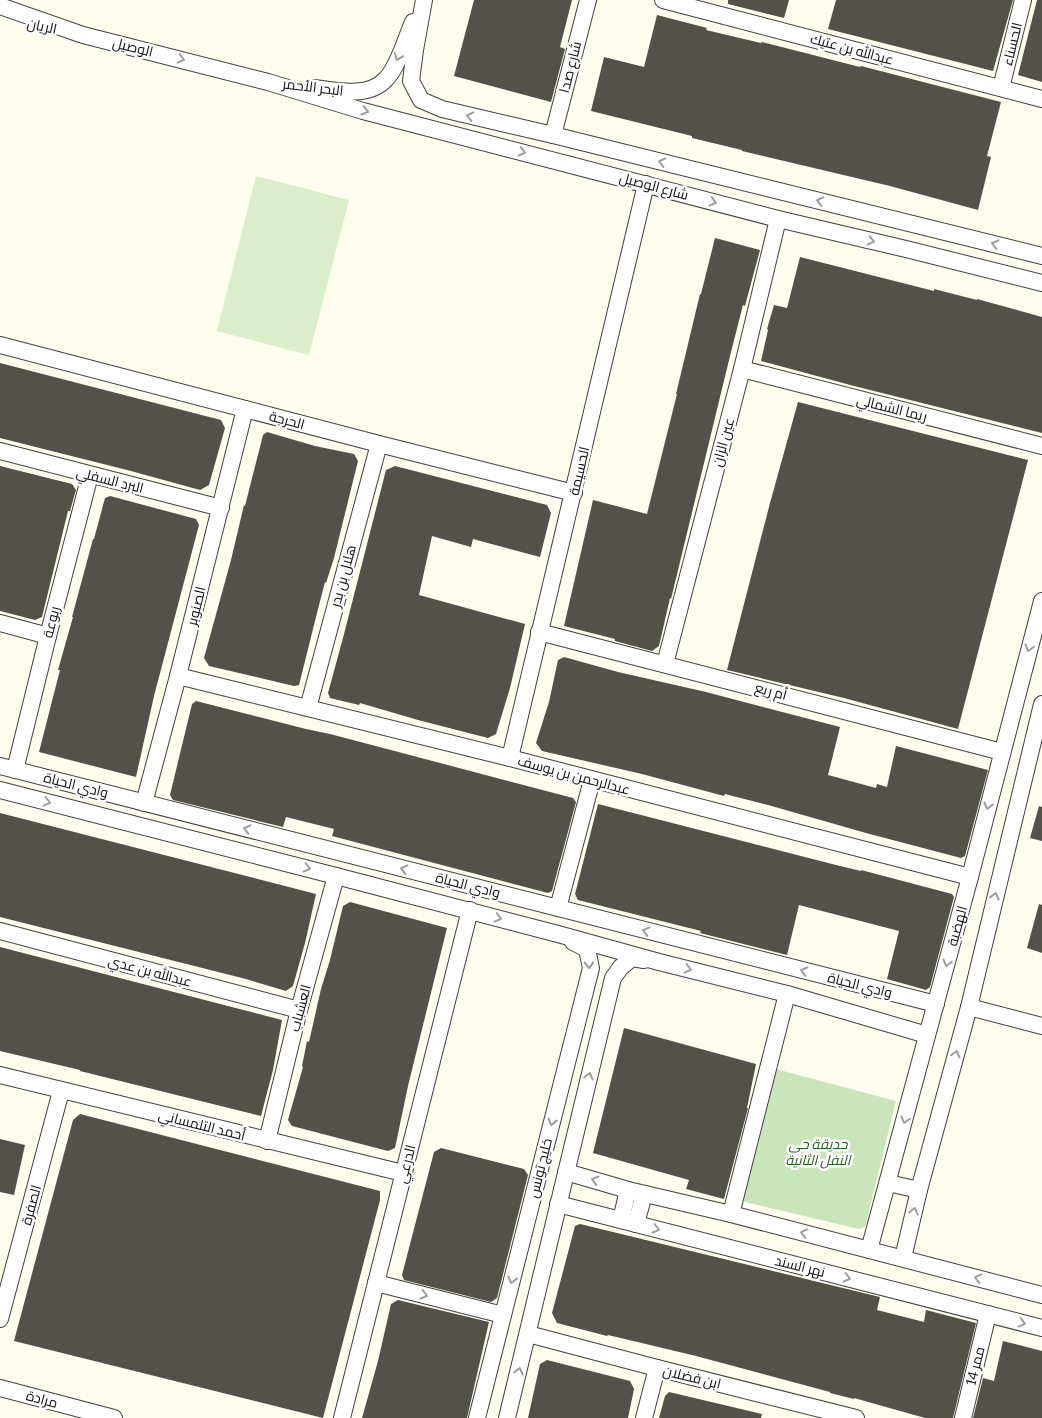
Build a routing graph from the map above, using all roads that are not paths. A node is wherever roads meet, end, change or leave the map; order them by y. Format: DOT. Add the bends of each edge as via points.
graph roads {
  1 [pos="423,0"];
  2 [pos="588,0"];
  3 [pos="662,0"];
  4 [pos="1024,0"];
  5 [pos="0,6"];
  6 [pos="0,17"];
  7 [pos="83,35"];
  8 [pos="268,82"];
  9 [pos="1001,88"];
  10 [pos="1042,99"];
  11 [pos="553,135"];
  12 [pos="646,184"];
  13 [pos="778,220"];
  14 [pos="911,224"];
  15 [pos="906,249"];
  16 [pos="1042,256"];
  17 [pos="1042,283"];
  18 [pos="0,345"];
  19 [pos="742,369"];
  20 [pos="245,409"];
  21 [pos="379,444"];
  22 [pos="1042,446"];
  23 [pos="0,451"];
  24 [pos="90,475"];
  25 [pos="574,493"];
  26 [pos="221,508"];
  27 [pos="1042,601"];
  28 [pos="0,623"];
  29 [pos="539,632"];
  30 [pos="48,636"];
  31 [pos="665,664"];
  32 [pos="178,676"];
  33 [pos="1042,704"];
  34 [pos="308,708"];
  35 [pos="1002,752"];
  36 [pos="510,758"];
  37 [pos="8,768"];
  38 [pos="592,780"];
  39 [pos="0,790"];
  40 [pos="144,803"];
  41 [pos="336,876"];
  42 [pos="970,877"];
  43 [pos="558,908"];
  44 [pos="470,910"];
  45 [pos="0,931"];
  46 [pos="558,934"];
  47 [pos="659,962"];
  48 [pos="878,990"];
  49 [pos="787,994"];
  50 [pos="936,1004"];
  51 [pos="968,1007"];
  52 [pos="299,1010"];
  53 [pos="872,1018"];
  54 [pos="1042,1026"];
  55 [pos="928,1034"];
  56 [pos="0,1075"];
  57 [pos="61,1091"];
  58 [pos="267,1141"];
  59 [pos="566,1172"];
  60 [pos="403,1173"];
  61 [pos="888,1183"];
  62 [pos="919,1190"];
  63 [pos="636,1192"];
  64 [pos="558,1204"];
  65 [pos="731,1214"];
  66 [pos="628,1222"];
  67 [pos="869,1250"];
  68 [pos="903,1258"];
  69 [pos="376,1284"];
  70 [pos="1042,1295"];
  71 [pos="988,1314"];
  72 [pos="503,1315"];
  73 [pos="0,1319"];
  74 [pos="1042,1328"];
  75 [pos="528,1334"];
  76 [pos="657,1368"];
  77 [pos="0,1388"];
  78 [pos="106,1417"];
  79 [pos="342,1418"];
  80 [pos="477,1418"];
  81 [pos="507,1418"];
  82 [pos="644,1418"];
  83 [pos="856,1418"];
  84 [pos="963,1418"];
  1 -- 8 [label="street, البحر الأحمر, one-way" via="394,68 386,80 370,89 342,92"];
  11 -- 1 [label="street, شارع الوصيل, one-way" via="442,109 421,100 411,81"];
  2 -- 11 [label="street, شارع صدا"];
  3 -- 9 [label="street, عبدالله بن عتيك"];
  4 -- 9 [label="street, الحسناء"];
  5 -- 7 [label="street, الوصيل"];
  6 -- 7 [label="street, الريان"];
  7 -- 8 [label="street, الوصيل, one-way"];
  8 -- 12 [label="street, شارع الوصيل, one-way" via="362,111"];
  9 -- 10 [label="street, عبدالله بن عتيك"];
  14 -- 11 [label="street, شارع الوصيل, one-way"];
  12 -- 13 [label="street, شارع الوصيل, one-way"];
  12 -- 25 [label="street, الحسيمة"];
  13 -- 15 [label="street, شارع الوصيل, one-way"];
  13 -- 19 [label="street, عين الزان"];
  14 -- 15 [label="street"];
  16 -- 14 [label="street, شارع الوصيل, one-way"];
  15 -- 17 [label="street, شارع الوصيل"];
  18 -- 20 [label="street, الحرجة"];
  19 -- 22 [label="street, ريما الشمالي"];
  19 -- 31 [label="street, عين الزان"];
  20 -- 21 [label="street, الحرجة"];
  20 -- 26 [label="street, الصنوبر"];
  21 -- 25 [label="street, الحرجة"];
  21 -- 34 [label="street, هلال بن بدر"];
  23 -- 24 [label="street, البرد السفلي"];
  24 -- 26 [label="street, البرد السفلي"];
  24 -- 30 [label="street, ربوعة"];
  25 -- 29 [label="street, الحسيمة"];
  26 -- 32 [label="street, الصنوبر"];
  27 -- 35 [label="street, الهضبة, one-way"];
  28 -- 30 [label="street"];
  29 -- 31 [label="street, أم ريع"];
  29 -- 36 [label="street, الحسيمة"];
  30 -- 37 [label="street, ربوعة"];
  31 -- 35 [label="street, أم ريع"];
  32 -- 34 [label="street, عبدالرحمن بن يوسف"];
  32 -- 40 [label="street, الصنوبر"];
  51 -- 33 [label="street, one-way"];
  34 -- 36 [label="street, عبدالرحمن بن يوسف"];
  35 -- 42 [label="street, الهضبة, one-way"];
  36 -- 38 [label="street, عبدالرحمن بن يوسف"];
  37 -- 40 [label="street, وادي الحياة"];
  38 -- 42 [label="street, عبدالرحمن بن يوسف"];
  38 -- 43 [label="street"];
  39 -- 41 [label="street, وادي الحياة, one-way"];
  43 -- 40 [label="street, وادي الحياة, one-way"];
  41 -- 44 [label="street, وادي الحياة"];
  41 -- 52 [label="street, العشباب"];
  42 -- 50 [label="street, الهضبة, one-way"];
  48 -- 43 [label="street, وادي الحياة, one-way"];
  44 -- 46 [label="street, وادي الحياة, one-way"];
  44 -- 60 [label="street, الدرعي"];
  45 -- 52 [label="street, عبدالله بن عدي"];
  46 -- 47 [label="street, وادي الحياة"];
  46 -- 72 [label="street, خليج تونس, one-way" via="586,949 591,968"];
  47 -- 49 [label="street, وادي الحياة, one-way"];
  59 -- 47 [label="street, خليج تونس, one-way" via="613,978 632,958"];
  48 -- 50 [label="street, وادي الحياة"];
  48 -- 53 [label="street"];
  49 -- 53 [label="street, وادي الحياة"];
  49 -- 65 [label="street"];
  50 -- 55 [label="street, الهضبة"];
  51 -- 54 [label="street"];
  62 -- 51 [label="street, one-way"];
  52 -- 58 [label="street, العشباب"];
  53 -- 55 [label="street, وادي الحياة"];
  55 -- 61 [label="street, الهضبة, one-way"];
  56 -- 57 [label="street, أحمد التلمساني"];
  57 -- 58 [label="street, أحمد التلمساني"];
  57 -- 73 [label="street, الصفرة"];
  58 -- 60 [label="street, أحمد التلمساني"];
  63 -- 59 [label="street, one-way"];
  59 -- 64 [label="street, خليج تونس"];
  60 -- 69 [label="street, الدرعي"];
  61 -- 62 [label="street"];
  61 -- 67 [label="street, الهضبة"];
  68 -- 62 [label="street, one-way"];
  63 -- 65 [label="street"];
  63 -- 66 [label="street"];
  64 -- 66 [label="street, نهر السند"];
  64 -- 75 [label="street, خليج تونس"];
  67 -- 65 [label="street, one-way"];
  66 -- 71 [label="street, نهر السند, one-way"];
  67 -- 68 [label="street"];
  70 -- 68 [label="street, one-way"];
  69 -- 72 [label="street, one-way"];
  69 -- 79 [label="street, الدرعي"];
  71 -- 74 [label="street, نهر السند, one-way"];
  71 -- 84 [label="street, ممر 14"];
  72 -- 80 [label="street, خليج تونس"];
  75 -- 76 [label="street, ابن فضلان"];
  81 -- 75 [label="street, خليج تونس, one-way"];
  76 -- 82 [label="street"];
  76 -- 83 [label="street, ابن فضلان"];
  77 -- 78 [label="street, مرادة"];
}
